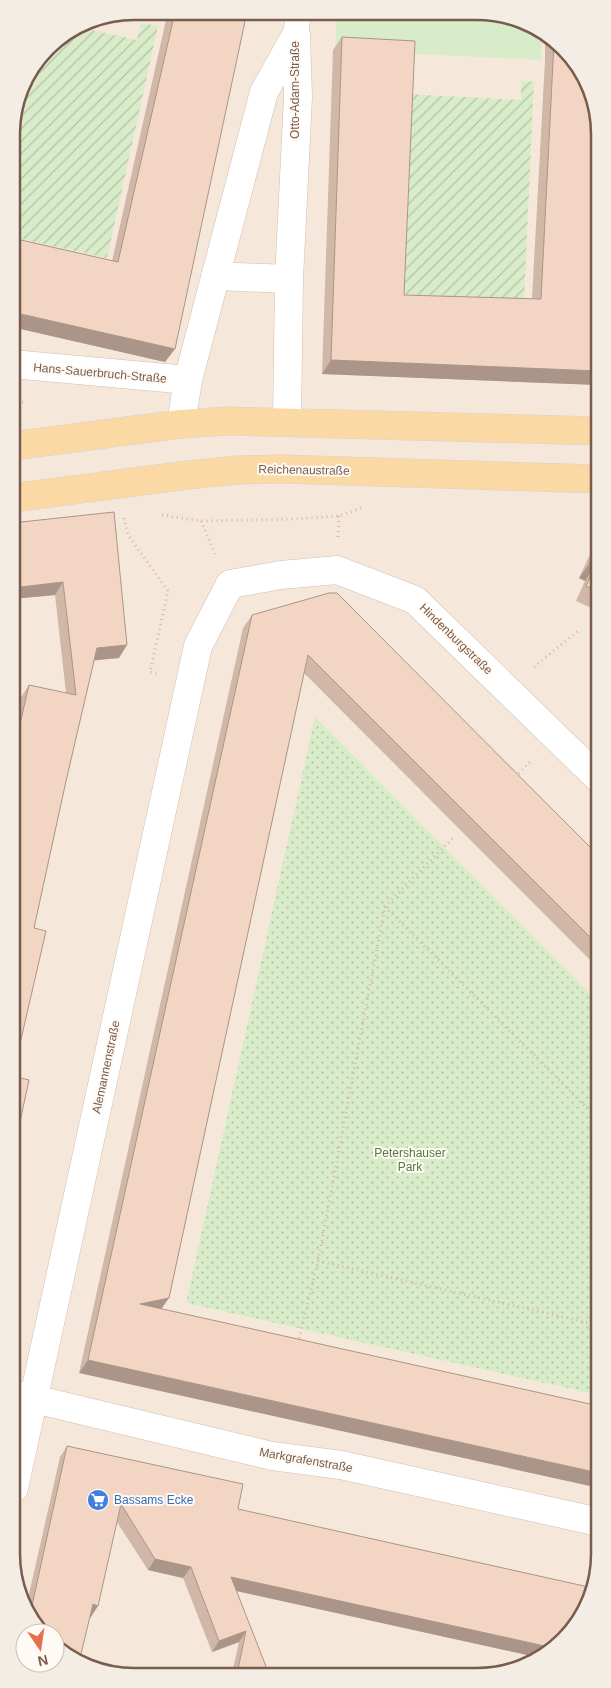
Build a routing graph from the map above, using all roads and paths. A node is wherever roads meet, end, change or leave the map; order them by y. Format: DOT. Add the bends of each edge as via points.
graph roads {
  1 [pos="297,24"];
  2 [pos="215,276"];
  3 [pos="289,280"];
  4 [pos="20,365"];
  5 [pos="188,380"];
  6 [pos="287,422"];
  7 [pos="181,424"];
  8 [pos="591,431"];
  9 [pos="20,445"];
  10 [pos="591,480"];
  11 [pos="20,497"];
  12 [pos="364,507"];
  13 [pos="122,508"];
  14 [pos="152,513"];
  15 [pos="578,630"];
  16 [pos="198,646"];
  17 [pos="190,682"];
  18 [pos="508,689"];
  19 [pos="591,771"];
  20 [pos="453,838"];
  21 [pos="385,906"];
  22 [pos="591,1112"];
  23 [pos="318,1261"];
  24 [pos="591,1323"];
  25 [pos="298,1344"];
  26 [pos="24,1396"];
  27 [pos="20,1433"];
  28 [pos="591,1520"];
  1 -- 2 [label="street, Otto-Adam-Straße" via="264,92"];
  1 -- 3 [label="street, Otto-Adam-Straße" via="298,97"];
  2 -- 3 [label="street"];
  2 -- 5 [label="street, Otto-Adam-Straße"];
  3 -- 6 [label="street, Otto-Adam-Straße"];
  4 -- 5 [label="street, Hans-Sauerbruch-Straße"];
  5 -- 7 [label="street, Otto-Adam-Straße"];
  6 -- 7 [label="main road"];
  6 -- 8 [label="main road"];
  7 -- 9 [label="main road"];
  10 -- 11 [label="main road, Reichenaustraße" via="238,470"];
  12 -- 14 [label="path" via="339,516 295,519 201,521"];
  13 -- 17 [label="path" via="128,535 168,592 150,672"];
  15 -- 18 [label="path"];
  16 -- 17 [label="street, Alemannenstraße"];
  16 -- 18 [label="street, Hindenburgstraße" via="230,584 337,570 415,600"];
  17 -- 26 [label="street, Alemannenstraße"];
  18 -- 19 [label="street, Hindenburgstraße"];
  20 -- 21 [label="path"];
  21 -- 22 [label="path"];
  21 -- 23 [label="path"];
  23 -- 24 [label="path"];
  23 -- 25 [label="path"];
  26 -- 27 [label="street, Alemannenstraße"];
  26 -- 28 [label="street, Markgrafenstraße" via="272,1456 341,1465"];
}
